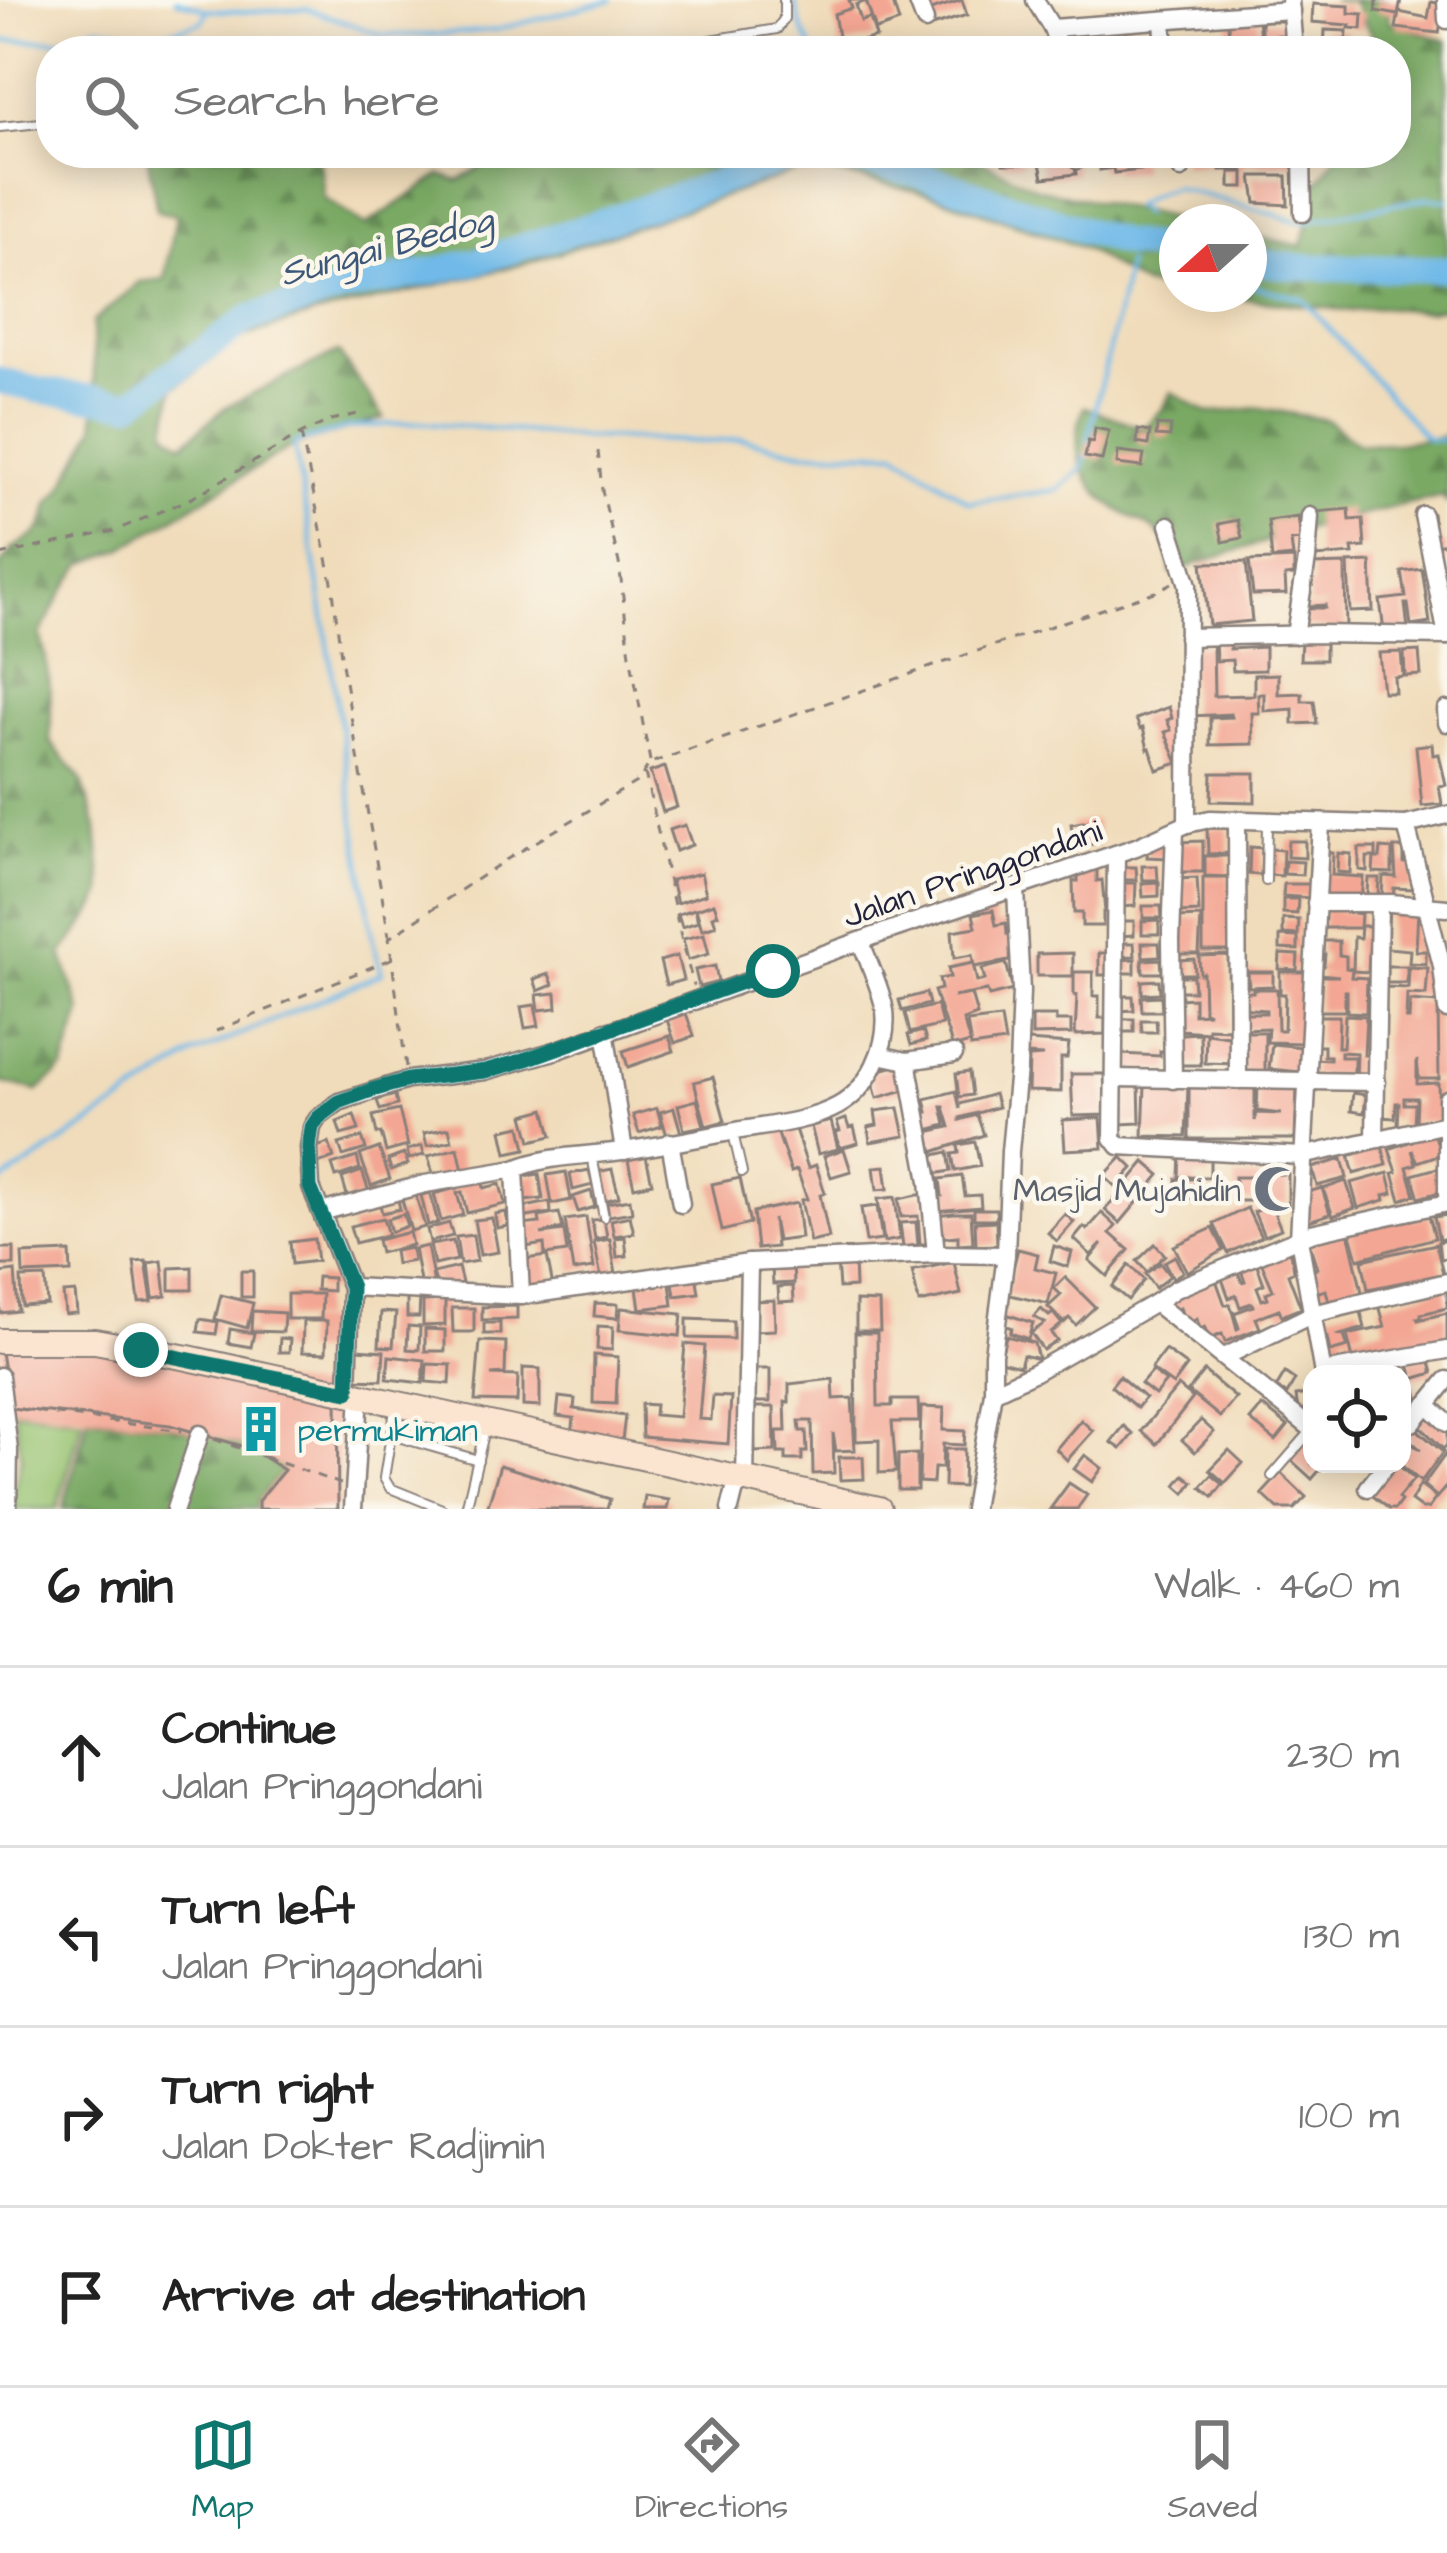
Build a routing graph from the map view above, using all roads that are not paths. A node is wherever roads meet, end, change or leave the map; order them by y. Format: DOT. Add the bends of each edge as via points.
graph roads {
  1 [pos="784,0"];
  2 [pos="916,0"];
  3 [pos="1035,0"];
  4 [pos="1445,0"];
  5 [pos="1290,5"];
  6 [pos="1163,20"];
  7 [pos="1447,20"];
  8 [pos="925,21"];
  9 [pos="1052,28"];
  10 [pos="735,36"];
  11 [pos="1055,36"];
  12 [pos="1165,36"];
  13 [pos="1293,36"];
  14 [pos="36,124"];
  15 [pos="0,128"];
  16 [pos="1302,168"];
  17 [pos="1303,213"];
  18 [pos="1424,515"];
  19 [pos="1310,516"];
  20 [pos="1169,525"];
  21 [pos="1295,634"];
  22 [pos="1447,636"];
  23 [pos="1187,637"];
  24 [pos="1446,710"];
  25 [pos="1447,723"];
  26 [pos="1447,815"];
  27 [pos="1237,821"];
  28 [pos="1267,822"];
  29 [pos="1321,824"];
  30 [pos="1406,825"];
  31 [pos="1181,827"];
  32 [pos="1116,854"];
  33 [pos="1266,881"];
  34 [pos="1016,890"];
  35 [pos="1316,903"];
  36 [pos="1379,903"];
  37 [pos="1438,908"];
  38 [pos="860,942"];
  39 [pos="1447,1010"];
  40 [pos="605,1030"];
  41 [pos="954,1054"];
  42 [pos="879,1055"];
  43 [pos="908,1061"];
  44 [pos="1114,1078"];
  45 [pos="1173,1080"];
  46 [pos="1238,1080"];
  47 [pos="1307,1080"];
  48 [pos="1377,1082"];
  49 [pos="1447,1099"];
  50 [pos="1446,1124"];
  51 [pos="733,1132"];
  52 [pos="1375,1139"];
  53 [pos="670,1142"];
  54 [pos="624,1150"];
  55 [pos="592,1154"];
  56 [pos="1302,1156"];
  57 [pos="515,1169"];
  58 [pos="742,1172"];
  59 [pos="1447,1198"];
  60 [pos="681,1204"];
  61 [pos="321,1212"];
  62 [pos="604,1217"];
  63 [pos="1299,1238"];
  64 [pos="936,1254"];
  65 [pos="1006,1255"];
  66 [pos="749,1263"];
  67 [pos="1447,1282"];
  68 [pos="351,1287"];
  69 [pos="521,1296"];
  70 [pos="1163,1308"];
  71 [pos="1313,1314"];
  72 [pos="0,1341"];
  73 [pos="1447,1350"];
  74 [pos="1224,1358"];
  75 [pos="1322,1365"];
  76 [pos="1366,1365"];
  77 [pos="0,1376"];
  78 [pos="1447,1380"];
  79 [pos="993,1392"];
  80 [pos="354,1393"];
  81 [pos="397,1403"];
  82 [pos="1427,1404"];
  83 [pos="1411,1420"];
  84 [pos="487,1422"];
  85 [pos="1303,1422"];
  86 [pos="1447,1423"];
  87 [pos="200,1434"];
  88 [pos="392,1436"];
  89 [pos="1303,1440"];
  90 [pos="4,1451"];
  91 [pos="478,1460"];
  92 [pos="1380,1473"];
  93 [pos="1272,1476"];
  94 [pos="745,1480"];
  95 [pos="1368,1488"];
  96 [pos="8,1509"];
  97 [pos="175,1509"];
  98 [pos="353,1509"];
  99 [pos="442,1509"];
  100 [pos="466,1509"];
  101 [pos="730,1509"];
  102 [pos="879,1509"];
  103 [pos="973,1509"];
  1 -- 10 [label="lane" via="777,29"];
  2 -- 8 [label="street"];
  3 -- 9 [label="street"];
  4 -- 7 [label="street"];
  5 -- 6 [label="street"];
  5 -- 13 [label="street"];
  6 -- 9 [label="street"];
  6 -- 12 [label="street"];
  9 -- 11 [label="street"];
  14 -- 15 [label="lane"];
  16 -- 17 [label="street"];
  18 -- 22 [label="street"];
  19 -- 21 [label="street"];
  20 -- 23 [label="street" via="1188,585"];
  21 -- 22 [label="street"];
  21 -- 23 [label="street"];
  23 -- 31 [label="street"];
  24 -- 25 [label="street"];
  26 -- 30 [label="street, Jalan Pringgondani"];
  27 -- 28 [label="street, Jalan Pringgondani"];
  27 -- 31 [label="street, Jalan Pringgondani"];
  27 -- 46 [label="street"];
  28 -- 29 [label="street, Jalan Pringgondani"];
  28 -- 33 [label="lane"];
  29 -- 30 [label="street, Jalan Pringgondani"];
  29 -- 35 [label="street"];
  30 -- 37 [label="street"];
  31 -- 32 [label="street, Jalan Pringgondani"];
  31 -- 45 [label="street" via="1171,940"];
  32 -- 34 [label="street, Jalan Pringgondani"];
  32 -- 44 [label="street"];
  34 -- 38 [label="street, Jalan Pringgondani"];
  34 -- 65 [label="street" via="1022,991"];
  35 -- 36 [label="street"];
  35 -- 47 [label="street"];
  36 -- 37 [label="street"];
  36 -- 48 [label="street"];
  37 -- 39 [label="street"];
  38 -- 40 [label="street, Jalan Pringgondani"];
  38 -- 42 [label="street" via="885,1012"];
  40 -- 54 [label="street"];
  40 -- 61 [label="street, Jalan Pringgondani" via="485,1071 408,1080 339,1102 318,1118 310,1138 310,1187"];
  41 -- 43 [label="street"];
  42 -- 43 [label="street"];
  42 -- 51 [label="street" via="836,1108"];
  43 -- 64 [label="street"];
  44 -- 45 [label="street"];
  44 -- 56 [label="street" via="1119,1146"];
  45 -- 46 [label="street"];
  46 -- 47 [label="street"];
  47 -- 48 [label="street"];
  47 -- 56 [label="street"];
  48 -- 52 [label="street"];
  49 -- 50 [label="street"];
  50 -- 52 [label="street"];
  50 -- 59 [label="street"];
  51 -- 53 [label="street"];
  51 -- 58 [label="lane"];
  52 -- 56 [label="street"];
  53 -- 54 [label="street"];
  53 -- 60 [label="street"];
  54 -- 55 [label="street"];
  55 -- 57 [label="street"];
  55 -- 62 [label="lane"];
  56 -- 63 [label="street"];
  57 -- 61 [label="street"];
  57 -- 69 [label="street"];
  59 -- 63 [label="street"];
  61 -- 68 [label="street, Jalan Pringgondani"];
  63 -- 70 [label="street" via="1174,1288"];
  63 -- 71 [label="street"];
  64 -- 65 [label="street"];
  64 -- 66 [label="street"];
  65 -- 79 [label="street"];
  66 -- 69 [label="street"];
  66 -- 94 [label="street"];
  67 -- 71 [label="street"];
  68 -- 69 [label="street"];
  68 -- 80 [label="street, Jalan Pringgondani"];
  70 -- 74 [label="street"];
  70 -- 79 [label="street"];
  71 -- 74 [label="street"];
  71 -- 75 [label="street"];
  72 -- 80 [label="main road" via="94,1341"];
  73 -- 76 [label="street"];
  74 -- 85 [label="street"];
  77 -- 90 [label="street"];
  78 -- 82 [label="street"];
  79 -- 103 [label="street"];
  80 -- 81 [label="main road"];
  80 -- 98 [label="street, Jalan Pringgondani"];
  81 -- 84 [label="main road"];
  81 -- 88 [label="lane"];
  82 -- 83 [label="street"];
  82 -- 86 [label="street"];
  84 -- 91 [label="lane"];
  84 -- 94 [label="main road"];
  87 -- 97 [label="street"];
  88 -- 91 [label="lane"];
  88 -- 99 [label="lane" via="386,1483"];
  89 -- 93 [label="lane"];
  90 -- 96 [label="street"];
  91 -- 100 [label="lane"];
  92 -- 95 [label="street"];
  94 -- 101 [label="street"];
  94 -- 102 [label="main road"];
}
